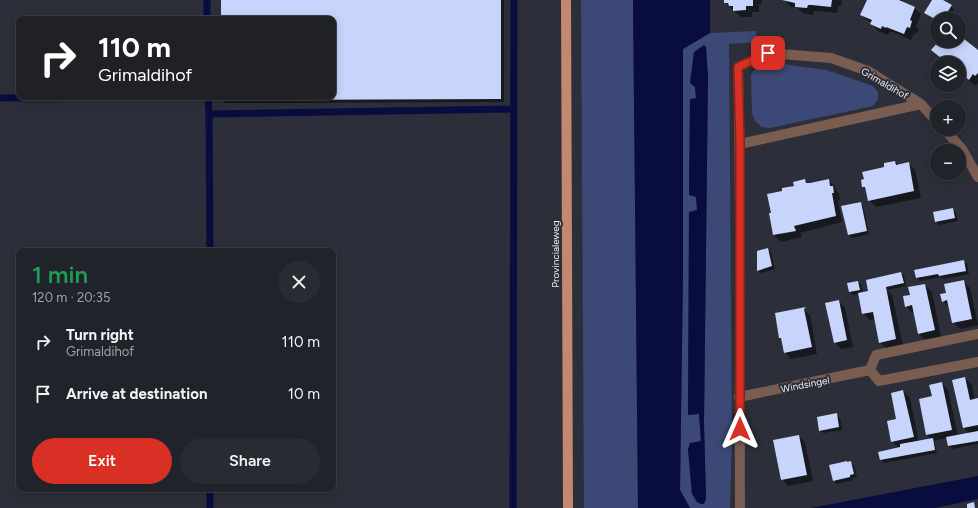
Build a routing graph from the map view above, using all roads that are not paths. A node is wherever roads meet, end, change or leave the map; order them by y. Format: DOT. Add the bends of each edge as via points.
graph roads {
  1 [pos="566,0"];
  2 [pos="921,104"];
  3 [pos="930,114"];
  4 [pos="950,136"];
  5 [pos="740,144"];
  6 [pos="978,177"];
  7 [pos="978,334"];
  8 [pos="978,362"];
  9 [pos="870,370"];
  10 [pos="739,397"];
  11 [pos="568,508"];
  12 [pos="740,508"];
  1 -- 11 [label="main road, Provincialeweg"];
  2 -- 3 [label="street, Grimaldihof"];
  2 -- 5 [label="street, Grimaldihof"];
  2 -- 5 [label="street, Grimaldihof" via="868,71 831,58 768,53 738,67"];
  4 -- 6 [label="street" via="962,149"];
  5 -- 10 [label="street, Grimaldihof"];
  7 -- 9 [label="street" via="876,356"];
  8 -- 9 [label="street" via="879,381"];
  9 -- 10 [label="street, Windsingel"];
  10 -- 12 [label="street, Grimaldihof"];
}
